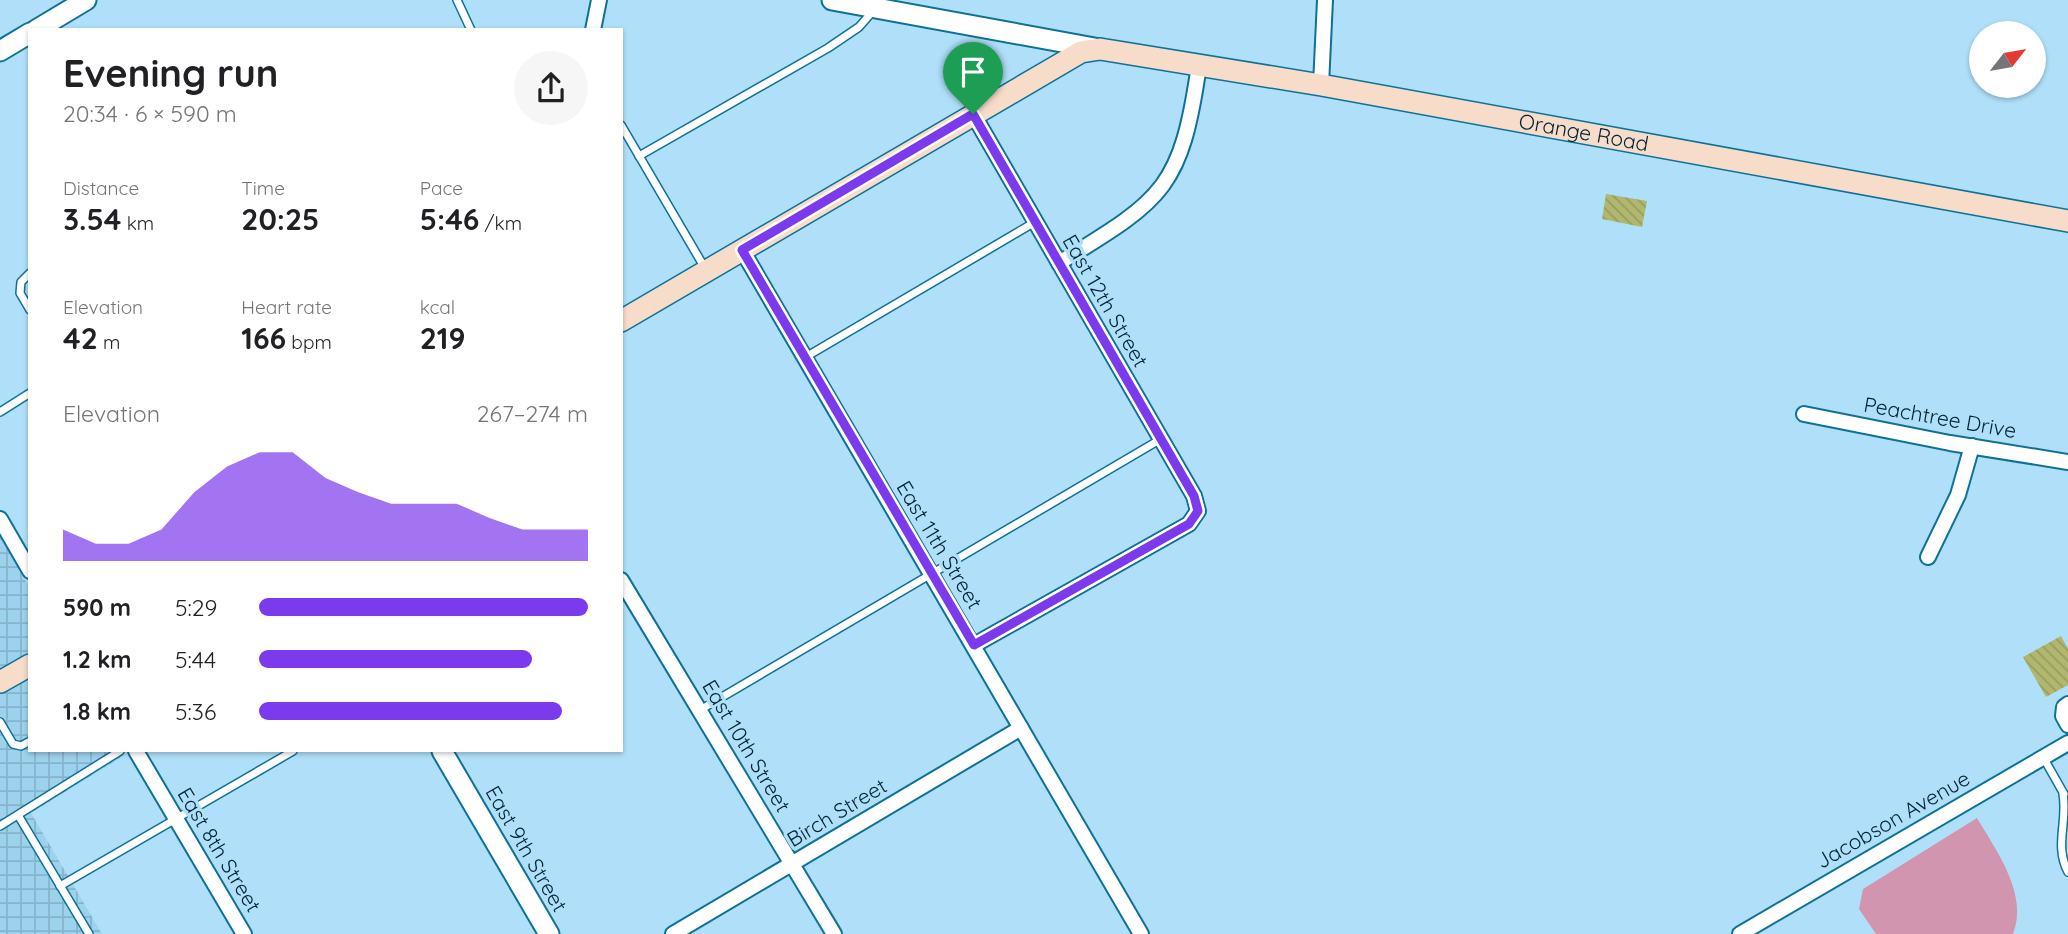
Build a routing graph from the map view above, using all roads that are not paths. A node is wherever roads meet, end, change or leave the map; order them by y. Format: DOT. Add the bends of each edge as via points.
graph roads {
  1 [pos="86,0"];
  2 [pos="457,0"];
  3 [pos="599,0"];
  4 [pos="832,0"];
  5 [pos="1325,0"];
  6 [pos="876,4"];
  7 [pos="44,28"];
  8 [pos="470,28"];
  9 [pos="593,28"];
  10 [pos="28,38"];
  11 [pos="0,51"];
  12 [pos="1091,51"];
  13 [pos="1199,65"];
  14 [pos="1321,85"];
  15 [pos="973,114"];
  16 [pos="623,128"];
  17 [pos="639,156"];
  18 [pos="2068,221"];
  19 [pos="1035,222"];
  20 [pos="742,250"];
  21 [pos="1059,263"];
  22 [pos="707,271"];
  23 [pos="28,275"];
  24 [pos="28,307"];
  25 [pos="623,320"];
  26 [pos="804,358"];
  27 [pos="28,394"];
  28 [pos="0,412"];
  29 [pos="1804,414"];
  30 [pos="1161,439"];
  31 [pos="1972,446"];
  32 [pos="2068,462"];
  33 [pos="0,519"];
  34 [pos="1928,557"];
  35 [pos="28,567"];
  36 [pos="931,573"];
  37 [pos="623,583"];
  38 [pos="974,645"];
  39 [pos="28,666"];
  40 [pos="0,682"];
  41 [pos="2068,704"];
  42 [pos="700,710"];
  43 [pos="0,722"];
  44 [pos="2068,725"];
  45 [pos="1021,728"];
  46 [pos="28,742"];
  47 [pos="2068,743"];
  48 [pos="118,752"];
  49 [pos="137,752"];
  50 [pos="291,752"];
  51 [pos="443,752"];
  52 [pos="2043,757"];
  53 [pos="2065,795"];
  54 [pos="18,815"];
  55 [pos="176,819"];
  56 [pos="0,826"];
  57 [pos="793,864"];
  58 [pos="2068,872"];
  59 [pos="60,886"];
  60 [pos="89,934"];
  61 [pos="244,934"];
  62 [pos="549,934"];
  63 [pos="673,934"];
  64 [pos="834,934"];
  65 [pos="1141,934"];
  66 [pos="1740,934"];
  1 -- 7 [label="street"];
  2 -- 8 [label="lane"];
  3 -- 9 [label="street"];
  4 -- 6 [label="street, Orange Road"];
  5 -- 14 [label="street"];
  6 -- 12 [label="street, Orange Road"];
  6 -- 17 [label="lane" via="859,27 828,48"];
  10 -- 11 [label="street"];
  12 -- 13 [label="main road, Orange Road"];
  12 -- 15 [label="main road"];
  13 -- 14 [label="main road, Orange Road"];
  13 -- 21 [label="street" via="1186,143 1163,186 1140,212"];
  14 -- 18 [label="main road, Orange Road"];
  15 -- 19 [label="street, East 12th Street"];
  15 -- 20 [label="main road"];
  16 -- 17 [label="lane"];
  17 -- 22 [label="lane"];
  19 -- 21 [label="street, East 12th Street"];
  19 -- 26 [label="lane"];
  20 -- 22 [label="main road"];
  20 -- 26 [label="street, East 11th Street"];
  21 -- 30 [label="street, East 12th Street"];
  22 -- 25 [label="main road"];
  23 -- 24 [label="lane" via="21,282 20,293"];
  26 -- 36 [label="street, East 11th Street"];
  27 -- 28 [label="lane"];
  29 -- 31 [label="street, Peachtree Drive"];
  30 -- 36 [label="lane"];
  30 -- 38 [label="street, East 12th Street" via="1194,496 1198,511 1189,524"];
  31 -- 32 [label="street, Peachtree Drive"];
  31 -- 34 [label="street" via="1958,495"];
  33 -- 35 [label="street"];
  36 -- 38 [label="street, East 11th Street"];
  36 -- 42 [label="lane"];
  37 -- 42 [label="street, East 10th Street"];
  38 -- 45 [label="street, East 11th Street"];
  39 -- 40 [label="main road"];
  41 -- 44 [label="street" via="2063,716"];
  42 -- 57 [label="street, East 10th Street"];
  43 -- 46 [label="lane" via="13,744"];
  45 -- 57 [label="street, Birch Street"];
  45 -- 65 [label="street, East 11th Street"];
  47 -- 52 [label="street, Jacobson Avenue"];
  48 -- 54 [label="lane"];
  49 -- 55 [label="street, East 8th Street"];
  50 -- 55 [label="lane"];
  51 -- 62 [label="street, East 9th Street"];
  52 -- 53 [label="lane"];
  52 -- 66 [label="street, Jacobson Avenue"];
  53 -- 58 [label="lane" via="2060,839"];
  54 -- 56 [label="lane"];
  54 -- 59 [label="lane"];
  55 -- 59 [label="lane"];
  55 -- 61 [label="street, East 8th Street"];
  57 -- 63 [label="street, Birch Street"];
  57 -- 64 [label="street, East 10th Street"];
  59 -- 60 [label="lane"];
}
